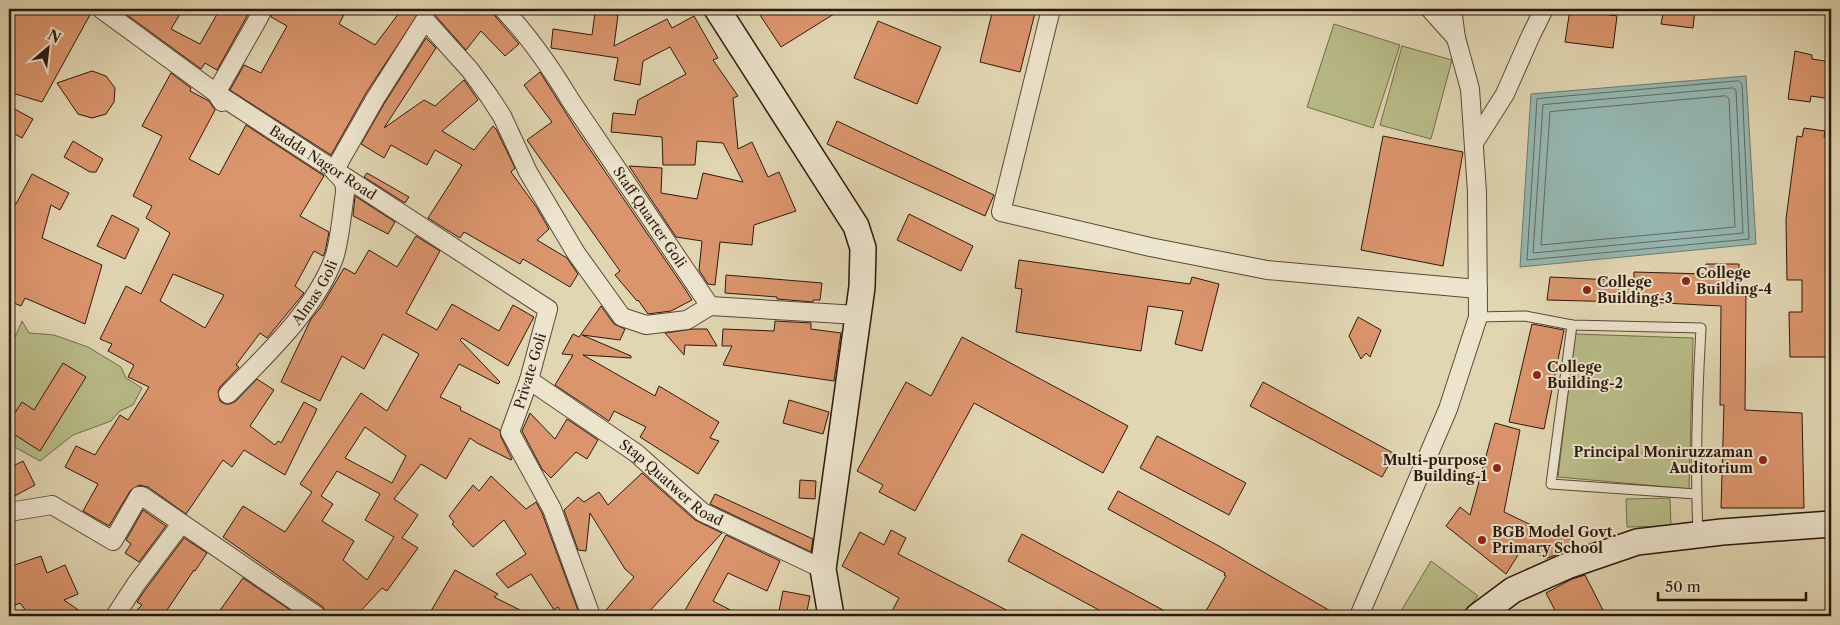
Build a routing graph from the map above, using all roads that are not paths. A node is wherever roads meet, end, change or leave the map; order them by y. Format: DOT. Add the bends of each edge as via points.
graph roads {
  1 [pos="101,9"];
  2 [pos="262,9"];
  3 [pos="503,9"];
  4 [pos="717,9"];
  5 [pos="1051,9"];
  6 [pos="1430,9"];
  7 [pos="1452,9"];
  8 [pos="1544,9"];
  9 [pos="1456,38"];
  10 [pos="216,93"];
  11 [pos="230,112"];
  12 [pos="1474,143"];
  13 [pos="334,171"];
  14 [pos="1478,289"];
  15 [pos="710,306"];
  16 [pos="548,309"];
  17 [pos="858,315"];
  18 [pos="1478,317"];
  19 [pos="1572,325"];
  20 [pos="529,380"];
  21 [pos="228,394"];
  22 [pos="1696,494"];
  23 [pos="9,512"];
  24 [pos="181,524"];
  25 [pos="1831,524"];
  26 [pos="1698,535"];
  27 [pos="824,569"];
  28 [pos="115,616"];
  29 [pos="317,616"];
  30 [pos="591,616"];
  31 [pos="831,616"];
  32 [pos="1359,616"];
  33 [pos="1478,616"];
  1 -- 10 [label="street, Badda Nagor Road"];
  2 -- 10 [label="street"];
  3 -- 15 [label="street, Staff Quarter Goli" via="522,29 552,71"];
  4 -- 17 [label="street" via="856,226 863,248"];
  5 -- 14 [label="street" via="1001,212 1267,270"];
  6 -- 9 [label="street"];
  7 -- 9 [label="street"];
  8 -- 12 [label="street" via="1505,94"];
  9 -- 12 [label="street" via="1470,89"];
  10 -- 11 [label="street"];
  10 -- 13 [label="street, Badda Nagor Road"];
  12 -- 14 [label="street" via="1478,192"];
  13 -- 15 [label="street" via="375,98 425,20 470,70 496,107 528,172 576,253 622,317 646,325 687,320"];
  13 -- 16 [label="street, Badda Nagor Road"];
  13 -- 21 [label="street, Almas Goli" via="346,186 334,257 308,305"];
  14 -- 18 [label="street"];
  15 -- 17 [label="street"];
  16 -- 20 [label="street, Private Goli"];
  17 -- 27 [label="street"];
  18 -- 19 [label="lane" via="1525,316"];
  18 -- 32 [label="street" via="1448,409"];
  19 -- 22 [label="lane" via="1701,328"];
  19 -- 22 [label="lane" via="1551,484"];
  20 -- 27 [label="street, Stap Quatwer Road" via="636,453 702,512"];
  20 -- 30 [label="street, Private Goli" via="510,432 552,509"];
  22 -- 26 [label="lane"];
  23 -- 24 [label="street" via="52,505 113,541 140,496"];
  24 -- 28 [label="street"];
  24 -- 29 [label="street"];
  25 -- 26 [label="street"];
  26 -- 33 [label="street" via="1637,542 1576,562 1513,590"];
  27 -- 31 [label="street"];
}
